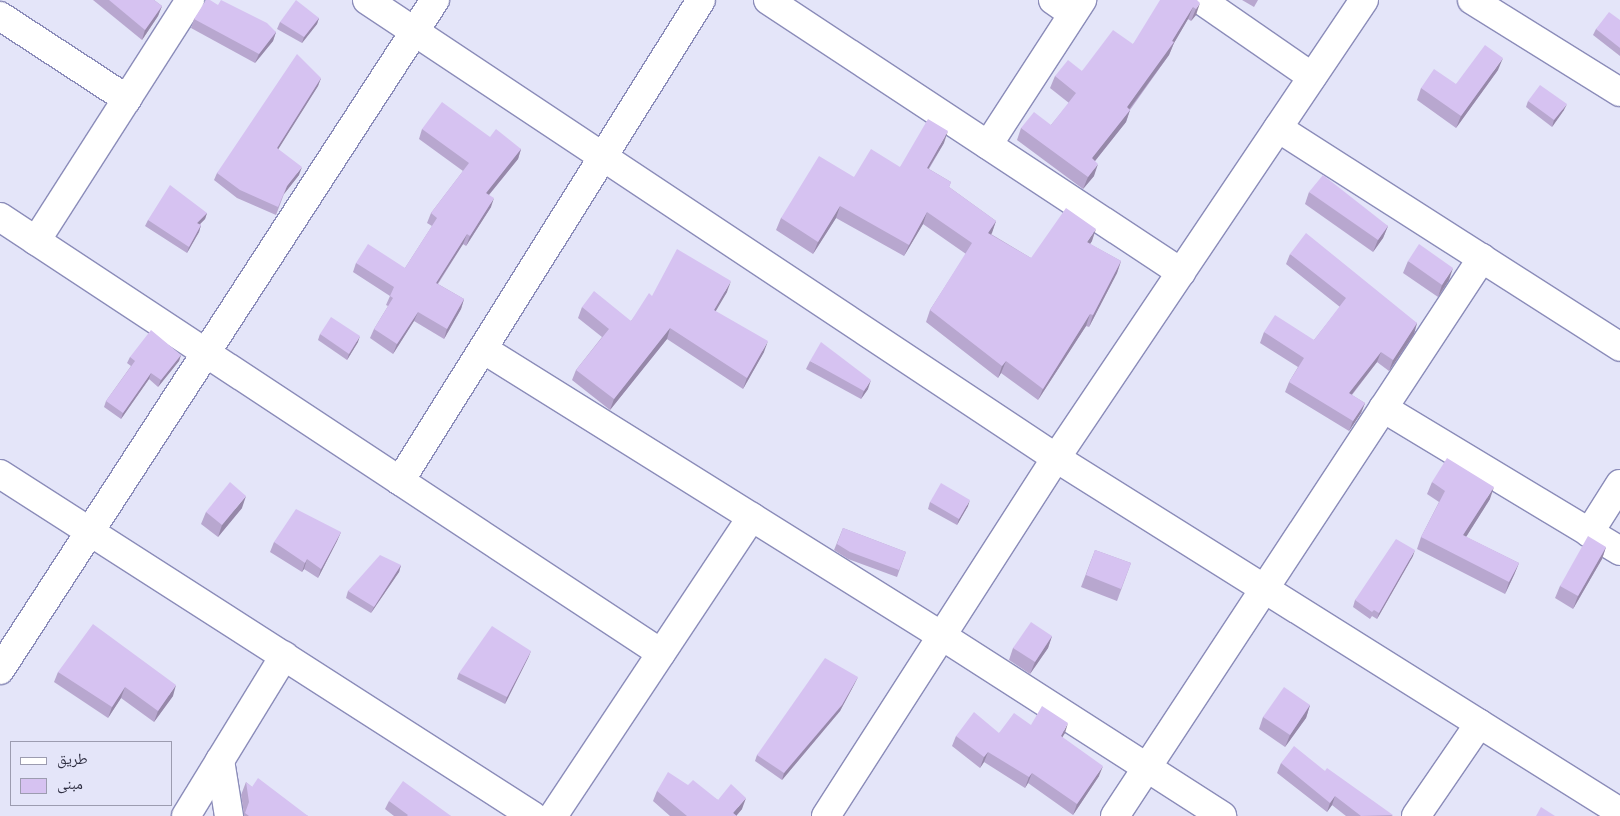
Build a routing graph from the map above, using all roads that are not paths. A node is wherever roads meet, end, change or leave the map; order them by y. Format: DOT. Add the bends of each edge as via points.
graph roads {
  1 [pos="190,0"];
  2 [pos="367,0"];
  3 [pos="435,0"];
  4 [pos="701,0"];
  5 [pos="768,0"];
  6 [pos="1201,0"];
  7 [pos="1364,0"];
  8 [pos="1472,0"];
  9 [pos="1070,5"];
  10 [pos="0,16"];
  11 [pos="414,31"];
  12 [pos="1312,77"];
  13 [pos="1620,92"];
  14 [pos="127,99"];
  15 [pos="1278,128"];
  16 [pos="988,145"];
  17 [pos="603,157"];
  18 [pos="0,217"];
  19 [pos="36,240"];
  20 [pos="1482,258"];
  21 [pos="1181,272"];
  22 [pos="1620,346"];
  23 [pos="483,349"];
  24 [pos="206,353"];
  25 [pos="1384,408"];
  26 [pos="1056,458"];
  27 [pos="0,474"];
  28 [pos="400,481"];
  29 [pos="1620,484"];
  30 [pos="752,517"];
  31 [pos="90,532"];
  32 [pos="1589,533"];
  33 [pos="1620,552"];
  34 [pos="1265,589"];
  35 [pos="942,636"];
  36 [pos="661,652"];
  37 [pos="284,656"];
  38 [pos="0,670"];
  39 [pos="1480,724"];
  40 [pos="220,760"];
  41 [pos="1147,768"];
  42 [pos="1620,812"];
  43 [pos="186,816"];
  44 [pos="229,816"];
  45 [pos="533,816"];
  46 [pos="553,816"];
  47 [pos="826,816"];
  48 [pos="1115,816"];
  49 [pos="1222,816"];
  50 [pos="1416,816"];
  1 -- 14 [label="street"];
  2 -- 11 [label="street"];
  3 -- 11 [label="street"];
  4 -- 17 [label="street"];
  5 -- 16 [label="street"];
  6 -- 12 [label="street"];
  7 -- 12 [label="street"];
  8 -- 13 [label="street"];
  9 -- 16 [label="street"];
  10 -- 14 [label="street"];
  11 -- 17 [label="street"];
  11 -- 24 [label="street"];
  12 -- 15 [label="street"];
  14 -- 19 [label="street"];
  15 -- 20 [label="street"];
  15 -- 21 [label="street"];
  16 -- 21 [label="street"];
  17 -- 23 [label="street"];
  17 -- 26 [label="street"];
  18 -- 19 [label="street"];
  19 -- 24 [label="street"];
  20 -- 22 [label="street"];
  20 -- 25 [label="street"];
  21 -- 26 [label="street"];
  23 -- 28 [label="street"];
  23 -- 30 [label="street"];
  24 -- 28 [label="street"];
  24 -- 31 [label="street"];
  25 -- 32 [label="street"];
  25 -- 34 [label="street"];
  26 -- 34 [label="street"];
  26 -- 35 [label="street"];
  27 -- 31 [label="street"];
  28 -- 36 [label="street"];
  29 -- 32 [label="street"];
  30 -- 35 [label="street"];
  30 -- 36 [label="street"];
  31 -- 37 [label="street"];
  31 -- 38 [label="street"];
  32 -- 33 [label="street"];
  34 -- 39 [label="street"];
  34 -- 41 [label="street"];
  35 -- 41 [label="street"];
  35 -- 47 [label="street"];
  36 -- 46 [label="street"];
  37 -- 40 [label="street"];
  37 -- 45 [label="street"];
  39 -- 42 [label="street"];
  39 -- 50 [label="street"];
  40 -- 43 [label="street"];
  40 -- 44 [label="street"];
  41 -- 48 [label="street"];
  41 -- 49 [label="street"];
}
